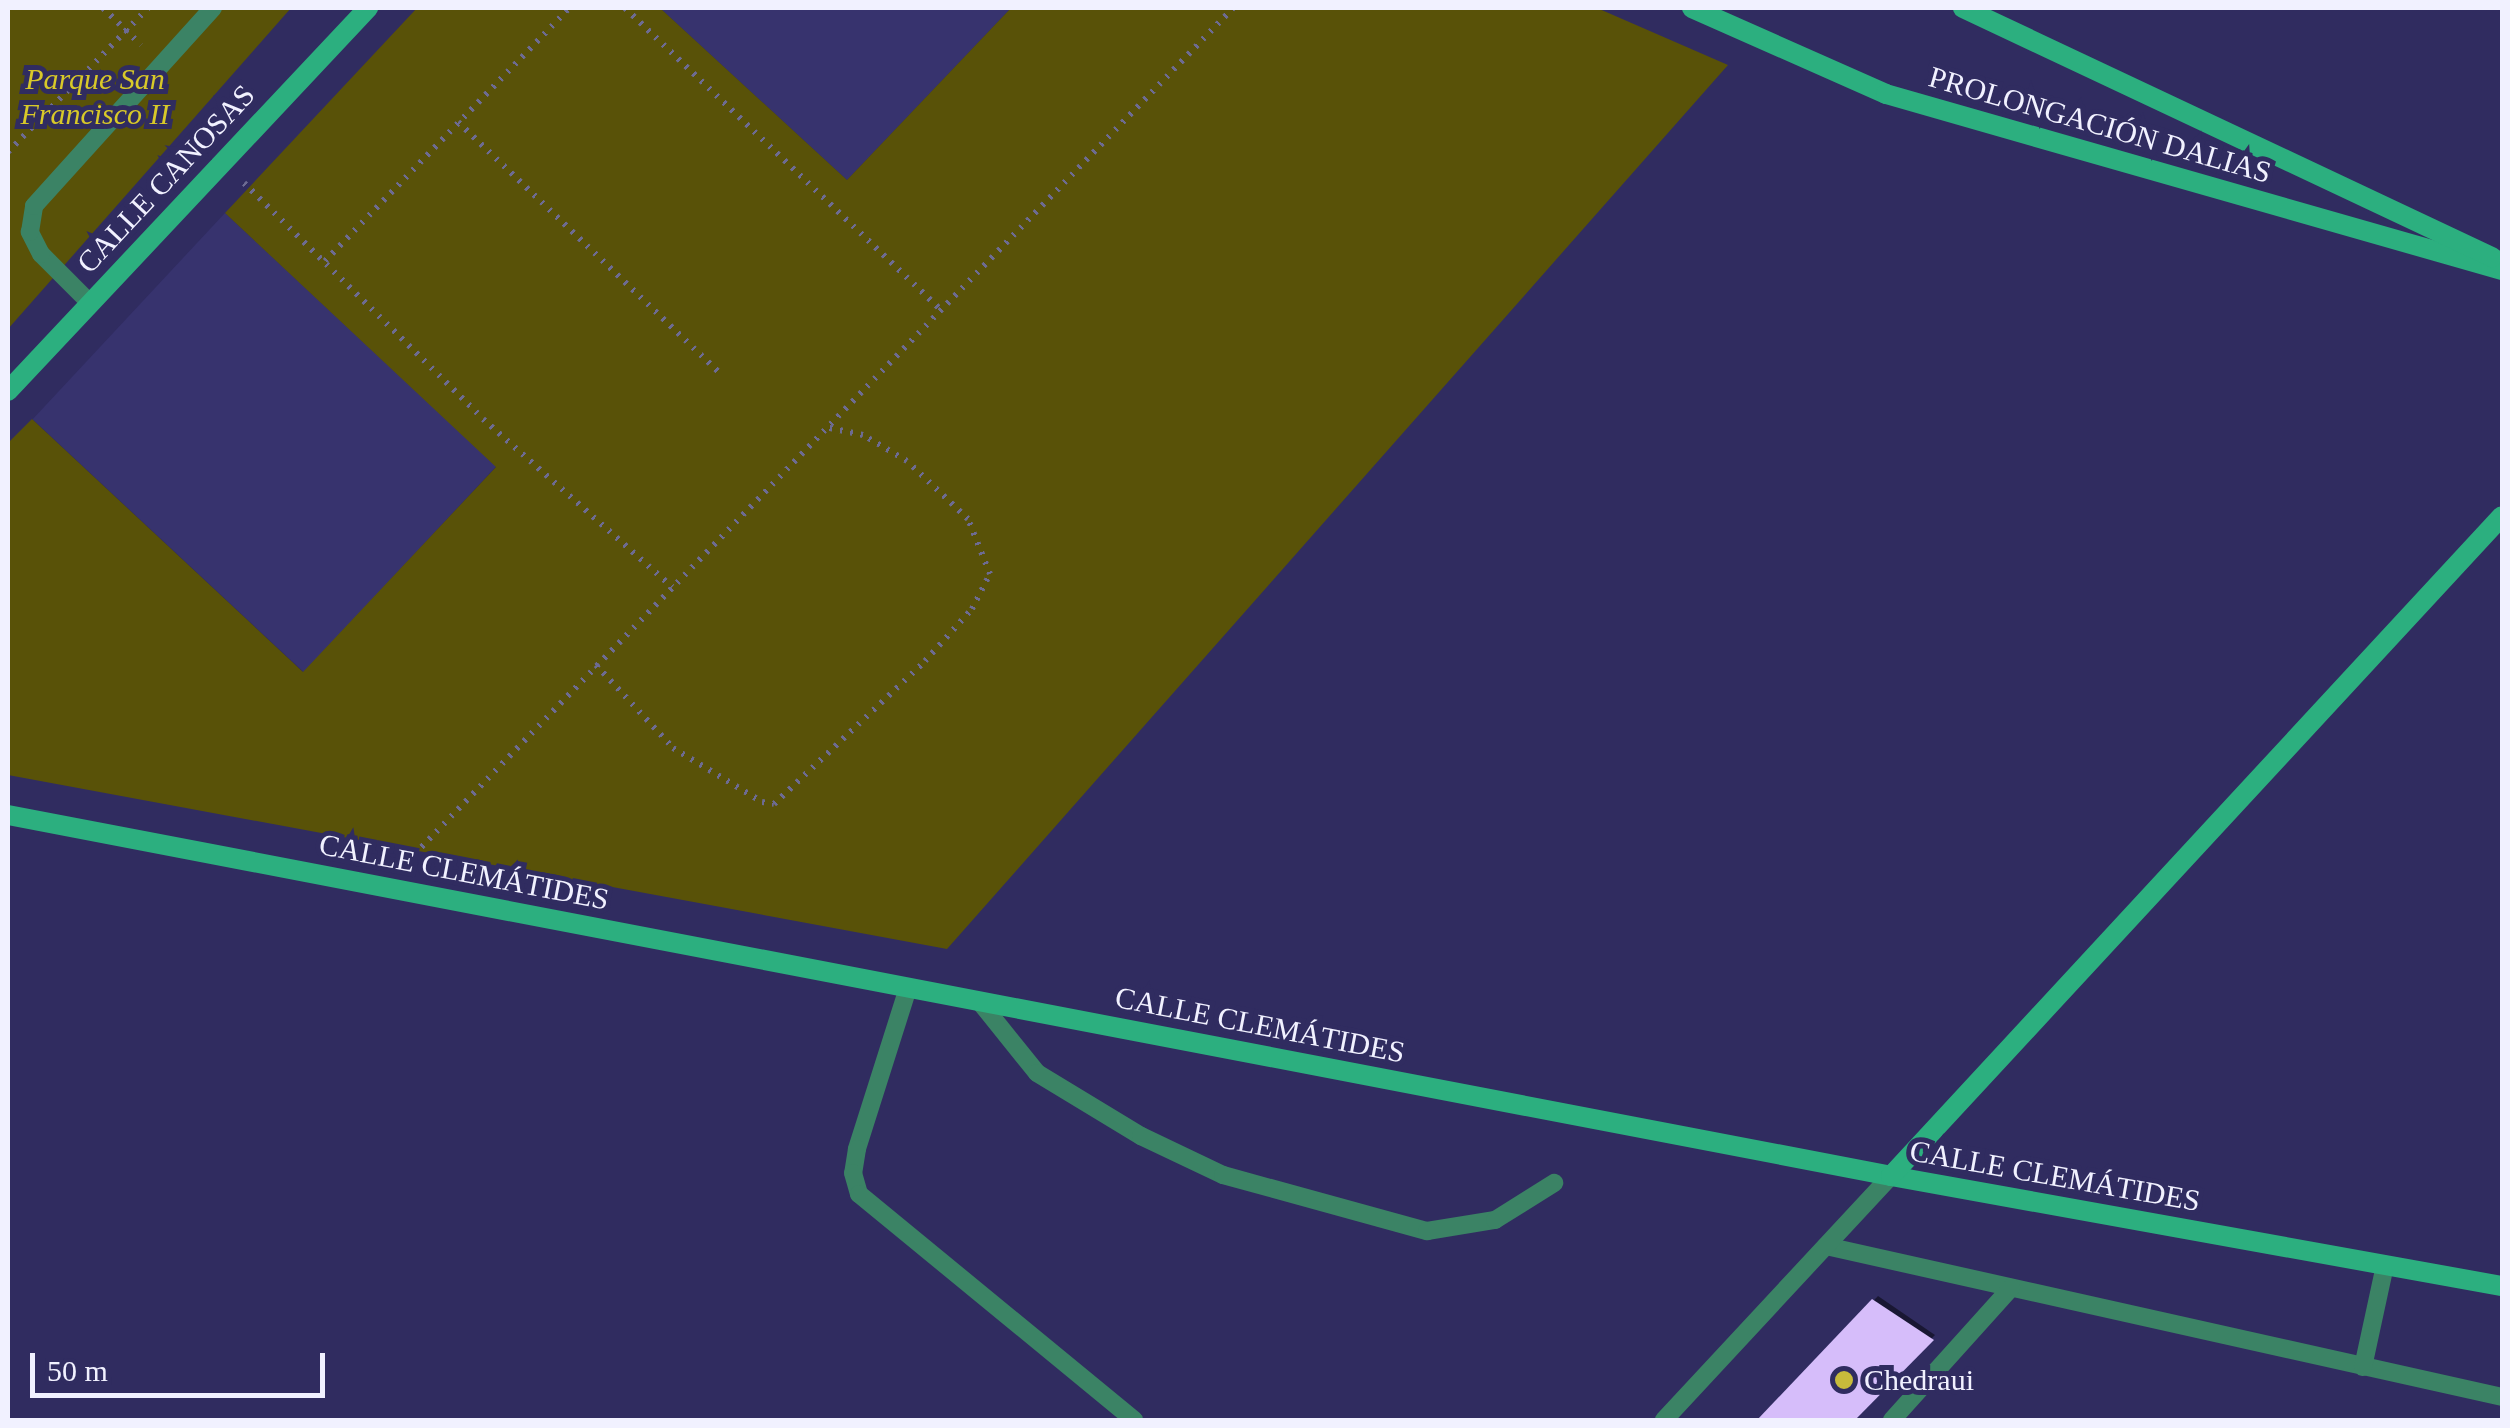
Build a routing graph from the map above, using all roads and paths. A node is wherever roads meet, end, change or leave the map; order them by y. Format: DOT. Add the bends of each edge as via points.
graph roads {
  1 [pos="102,8"];
  2 [pos="148,8"];
  3 [pos="214,8"];
  4 [pos="368,8"];
  5 [pos="569,8"];
  6 [pos="625,8"];
  7 [pos="1233,8"];
  8 [pos="1692,8"];
  9 [pos="1963,8"];
  10 [pos="126,30"];
  11 [pos="162,65"];
  12 [pos="458,122"];
  13 [pos="8,152"];
  14 [pos="222,163"];
  15 [pos="325,261"];
  16 [pos="2502,262"];
  17 [pos="2502,270"];
  18 [pos="90,303"];
  19 [pos="940,309"];
  20 [pos="722,375"];
  21 [pos="8,391"];
  22 [pos="828,428"];
  23 [pos="2502,516"];
  24 [pos="672,587"];
  25 [pos="596,665"];
  26 [pos="8,815"];
  27 [pos="384,887"];
  28 [pos="908,988"];
  29 [pos="980,1002"];
  30 [pos="1891,1176"];
  31 [pos="1554,1183"];
  32 [pos="1826,1246"];
  33 [pos="2385,1265"];
  34 [pos="2502,1286"];
  35 [pos="2010,1288"];
  36 [pos="2364,1367"];
  37 [pos="2502,1398"];
  38 [pos="1134,1420"];
  39 [pos="1664,1420"];
  40 [pos="1892,1420"];
  1 -- 10 [label="path"];
  2 -- 10 [label="path"];
  3 -- 11 [label="lane"];
  4 -- 14 [label="main road, CALLE CANOSAS"];
  5 -- 12 [label="path"];
  6 -- 19 [label="path"];
  7 -- 19 [label="path"];
  8 -- 17 [label="main road, PROLONGACIÓN DALIAS" via="1886,94"];
  9 -- 16 [label="main road, PROLONGACIÓN DALIAS"];
  10 -- 11 [label="path"];
  10 -- 13 [label="path"];
  11 -- 18 [label="lane" via="34,206 30,232 41,254"];
  12 -- 15 [label="path"];
  12 -- 20 [label="path"];
  14 -- 15 [label="path"];
  14 -- 18 [label="main road, CALLE CANOSAS"];
  15 -- 24 [label="path" via="483,419"];
  18 -- 21 [label="main road, CALLE CANOSAS"];
  19 -- 22 [label="path"];
  22 -- 24 [label="path"];
  22 -- 25 [label="path" via="863,435 907,461 968,519 990,574 972,609 925,661 774,804 673,748"];
  23 -- 30 [label="main road"];
  24 -- 25 [label="path"];
  25 -- 27 [label="path"];
  26 -- 27 [label="main road, CALLE CLEMÁTIDES"];
  27 -- 28 [label="main road, CALLE CLEMÁTIDES"];
  28 -- 29 [label="main road, CALLE CLEMÁTIDES"];
  28 -- 38 [label="lane" via="856,1149 859,1194"];
  29 -- 30 [label="main road, CALLE CLEMÁTIDES"];
  29 -- 31 [label="lane" via="1036,1073 1140,1136 1223,1175 1427,1231 1495,1220"];
  30 -- 32 [label="lane"];
  30 -- 33 [label="main road, CALLE CLEMÁTIDES"];
  32 -- 35 [label="lane"];
  32 -- 39 [label="lane"];
  33 -- 34 [label="main road, CALLE CLEMÁTIDES"];
  33 -- 36 [label="lane"];
  35 -- 36 [label="lane"];
  35 -- 40 [label="lane"];
  36 -- 37 [label="lane"];
}
